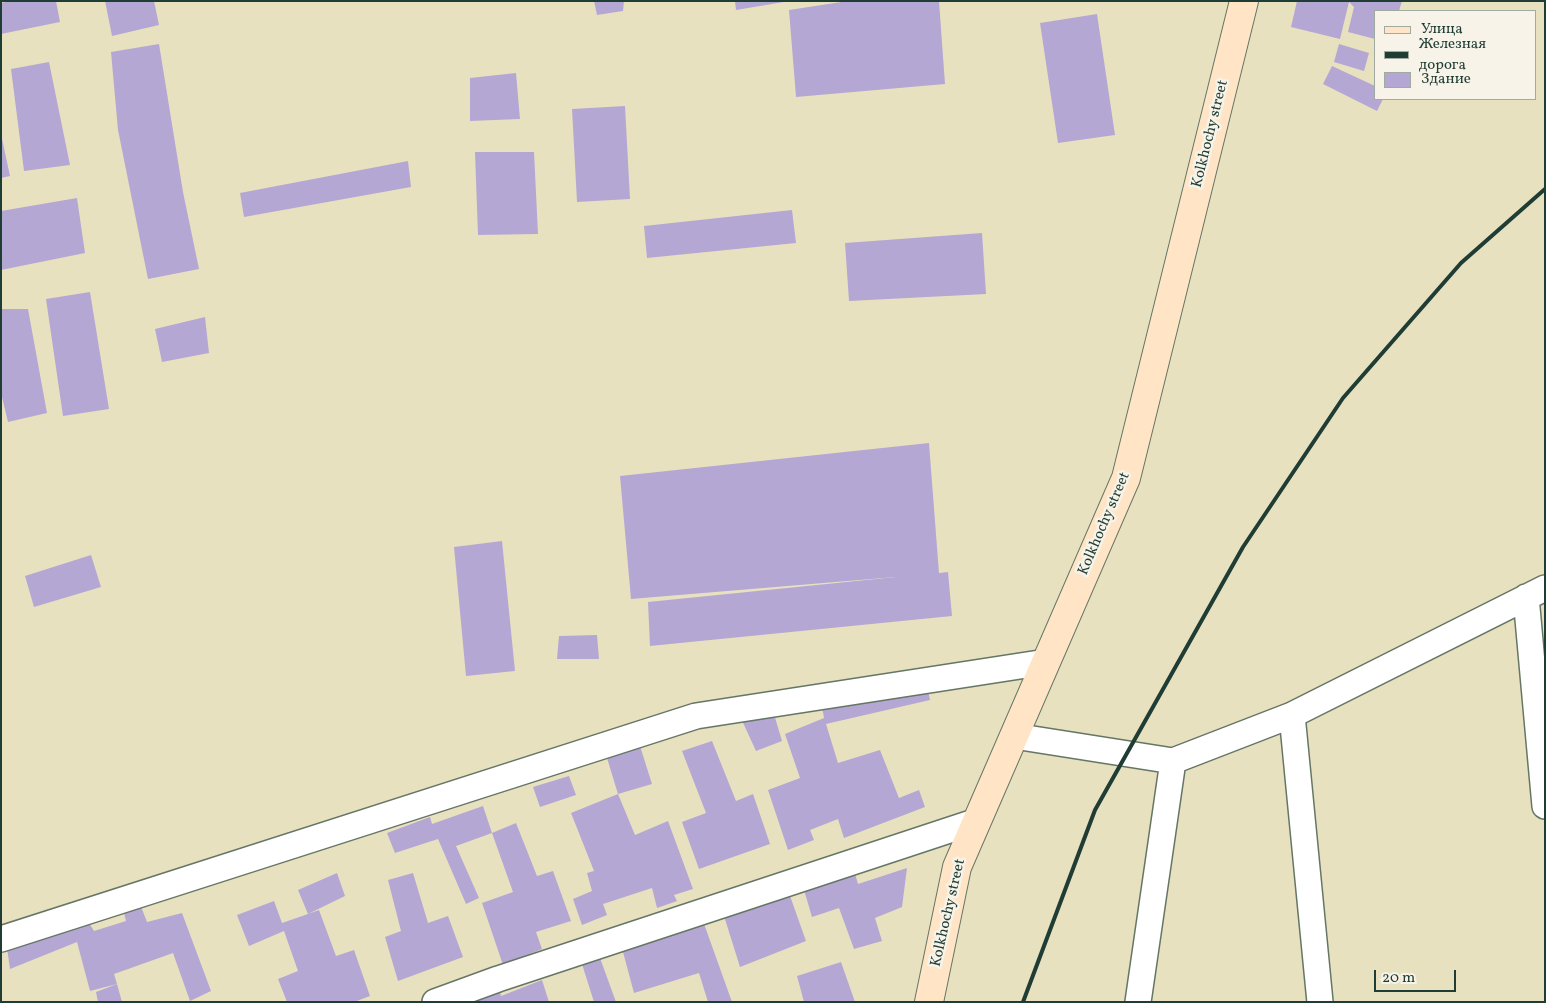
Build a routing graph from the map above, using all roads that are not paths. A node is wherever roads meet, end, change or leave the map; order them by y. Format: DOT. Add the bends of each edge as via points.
graph roads {
  1 [pos="1244,1"];
  2 [pos="1536,592"];
  3 [pos="1046,662"];
  4 [pos="1292,715"];
  5 [pos="1014,736"];
  6 [pos="1173,761"];
  7 [pos="1545,806"];
  8 [pos="977,821"];
  9 [pos="1,939"];
  10 [pos="435,1002"];
  11 [pos="929,1002"];
  12 [pos="1138,1002"];
  13 [pos="1320,1002"];
  1 -- 3 [label="main road, Kolkhochy street" via="1126,478"];
  2 -- 4 [label="street"];
  2 -- 7 [label="street"];
  3 -- 5 [label="main road, Kolkhochy street"];
  3 -- 9 [label="street" via="696,716"];
  4 -- 6 [label="street"];
  4 -- 13 [label="street"];
  5 -- 6 [label="street"];
  5 -- 8 [label="main road, Kolkhochy street"];
  6 -- 12 [label="street"];
  8 -- 10 [label="street" via="516,972"];
  8 -- 11 [label="main road, Kolkhochy street" via="957,867"];
}
